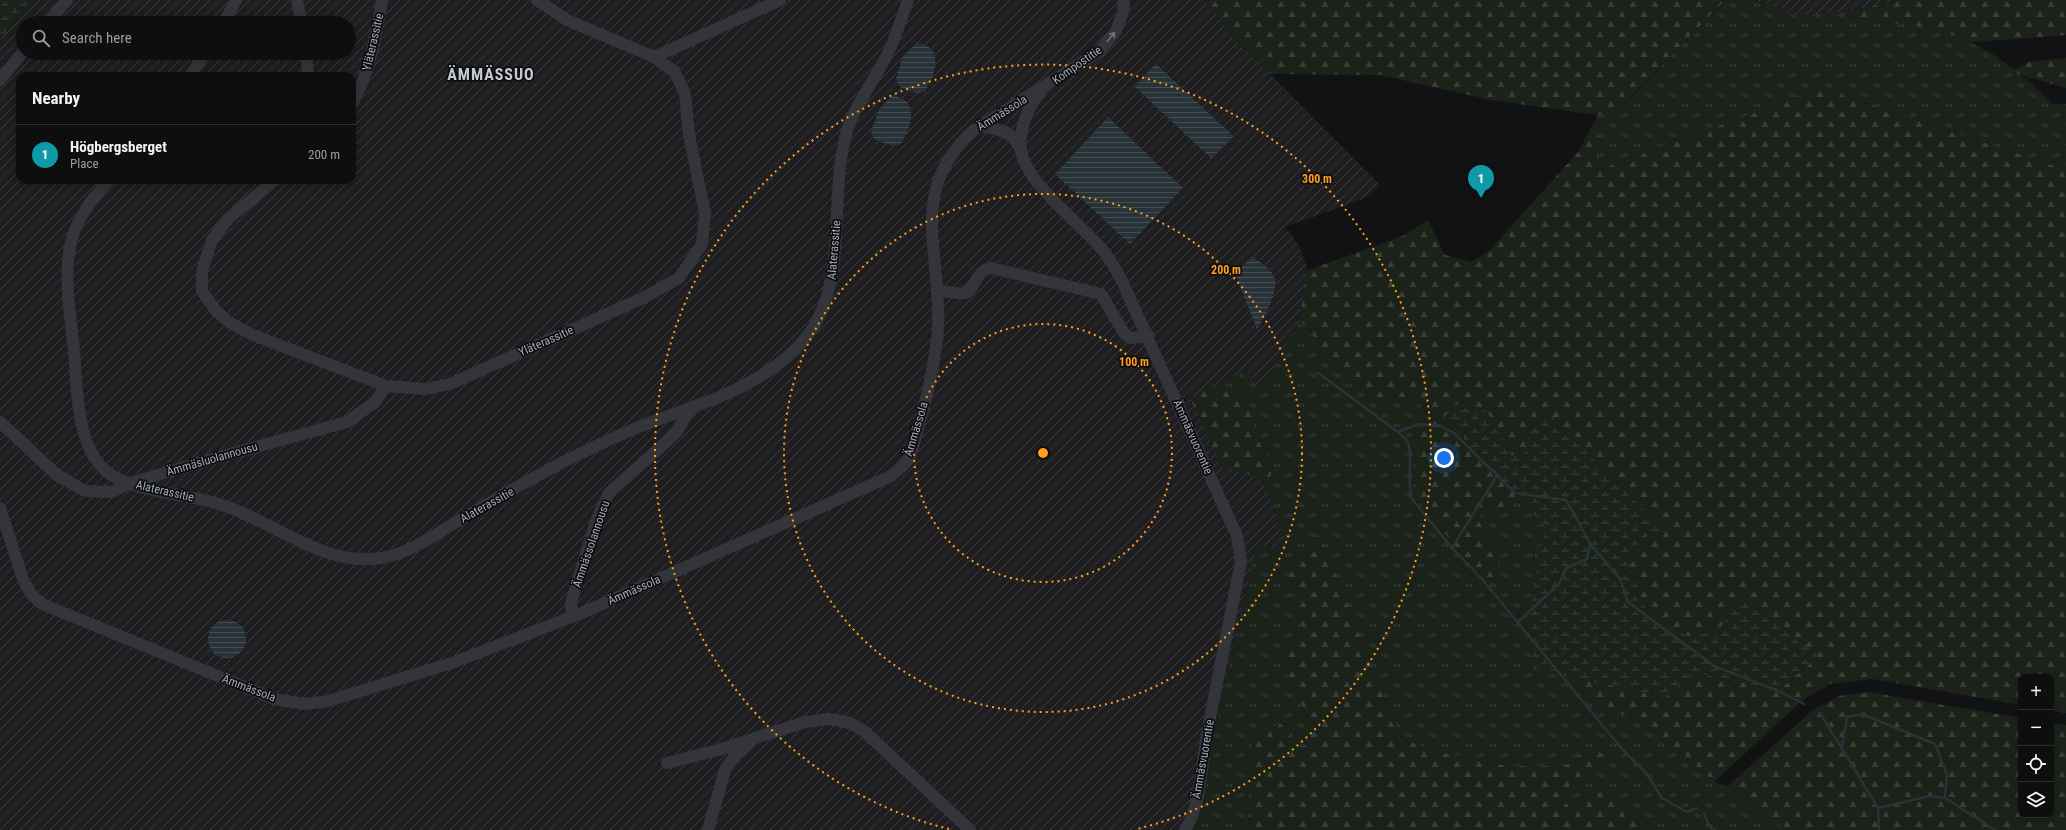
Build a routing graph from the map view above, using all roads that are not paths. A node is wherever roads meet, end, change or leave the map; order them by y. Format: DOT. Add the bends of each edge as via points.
graph roads {
  1 [pos="67,0"];
  2 [pos="236,0"];
  3 [pos="297,0"];
  4 [pos="382,0"];
  5 [pos="537,0"];
  6 [pos="780,0"];
  7 [pos="908,0"];
  8 [pos="1124,0"];
  9 [pos="54,16"];
  10 [pos="228,16"];
  11 [pos="300,16"];
  12 [pos="654,57"];
  13 [pos="16,60"];
  14 [pos="200,60"];
  15 [pos="307,60"];
  16 [pos="193,72"];
  17 [pos="308,72"];
  18 [pos="0,80"];
  19 [pos="1047,86"];
  20 [pos="356,98"];
  21 [pos="979,126"];
  22 [pos="1022,154"];
  23 [pos="106,184"];
  24 [pos="270,184"];
  25 [pos="937,290"];
  26 [pos="1149,336"];
  27 [pos="386,386"];
  28 [pos="691,408"];
  29 [pos="0,422"];
  30 [pos="130,484"];
  31 [pos="0,508"];
  32 [pos="572,617"];
  33 [pos="758,738"];
  34 [pos="667,764"];
  35 [pos="708,830"];
  36 [pos="970,830"];
  37 [pos="1185,830"];
  1 -- 9 [label="street"];
  2 -- 10 [label="street"];
  3 -- 11 [label="street"];
  4 -- 20 [label="street, Yläterassitie" via="374,46"];
  5 -- 12 [label="street, Yläterassitie" via="567,20"];
  6 -- 12 [label="street"];
  7 -- 28 [label="street, Alaterassitie" via="887,56 848,130 842,160 830,287 816,324 796,348 771,370"];
  19 -- 8 [label="street, Kompostitie, one-way" via="1100,51 1116,31 1123,12"];
  12 -- 27 [label="street, Yläterassitie" via="675,72 685,94 689,135 706,213 702,244 678,278 643,298 450,384 426,389"];
  13 -- 18 [label="street"];
  14 -- 16 [label="street"];
  15 -- 17 [label="street"];
  19 -- 21 [label="street, Ämmässola"];
  19 -- 22 [label="street" via="1033,100 1028,112 1022,138"];
  21 -- 22 [label="street, Ämmäsvuorentie" via="1011,134"];
  21 -- 25 [label="street, Ämmässola" via="961,141 949,157 935,188 931,223"];
  22 -- 26 [label="street, Ämmäsvuorentie" via="1037,181 1105,253 1121,278"];
  23 -- 30 [label="street, Alaterassitie" via="78,221 68,266 69,293 83,433 93,454 107,472"];
  24 -- 27 [label="street, Yläterassitie" via="228,219 212,240 202,271 202,291 216,311 230,323 253,335"];
  25 -- 26 [label="street" via="965,293 971,289 980,273 991,268 1101,294 1124,333 1130,338"];
  25 -- 32 [label="street, Ämmässola" via="938,330 924,405 905,464 891,476"];
  26 -- 37 [label="street, Ämmäsvuorentie" via="1237,536 1241,562 1196,801 1192,820"];
  27 -- 30 [label="street, Ämmäsluolannousu" via="375,402 347,422"];
  28 -- 30 [label="street, Alaterassitie" via="631,430 580,454 406,550 380,558 351,558 322,551 225,506"];
  28 -- 32 [label="street, Ämmässolannousu" via="675,434 609,492 596,521 571,603"];
  29 -- 30 [label="street, Ämmäsluolannousu" via="57,475 85,491 112,492"];
  31 -- 32 [label="street, Ämmässola" via="23,579 31,594 42,604 274,699 304,704 328,701 452,663"];
  33 -- 34 [label="street"];
  33 -- 35 [label="street" via="736,754 724,770"];
  33 -- 36 [label="street" via="805,722 830,719 850,723 864,730"];
}
